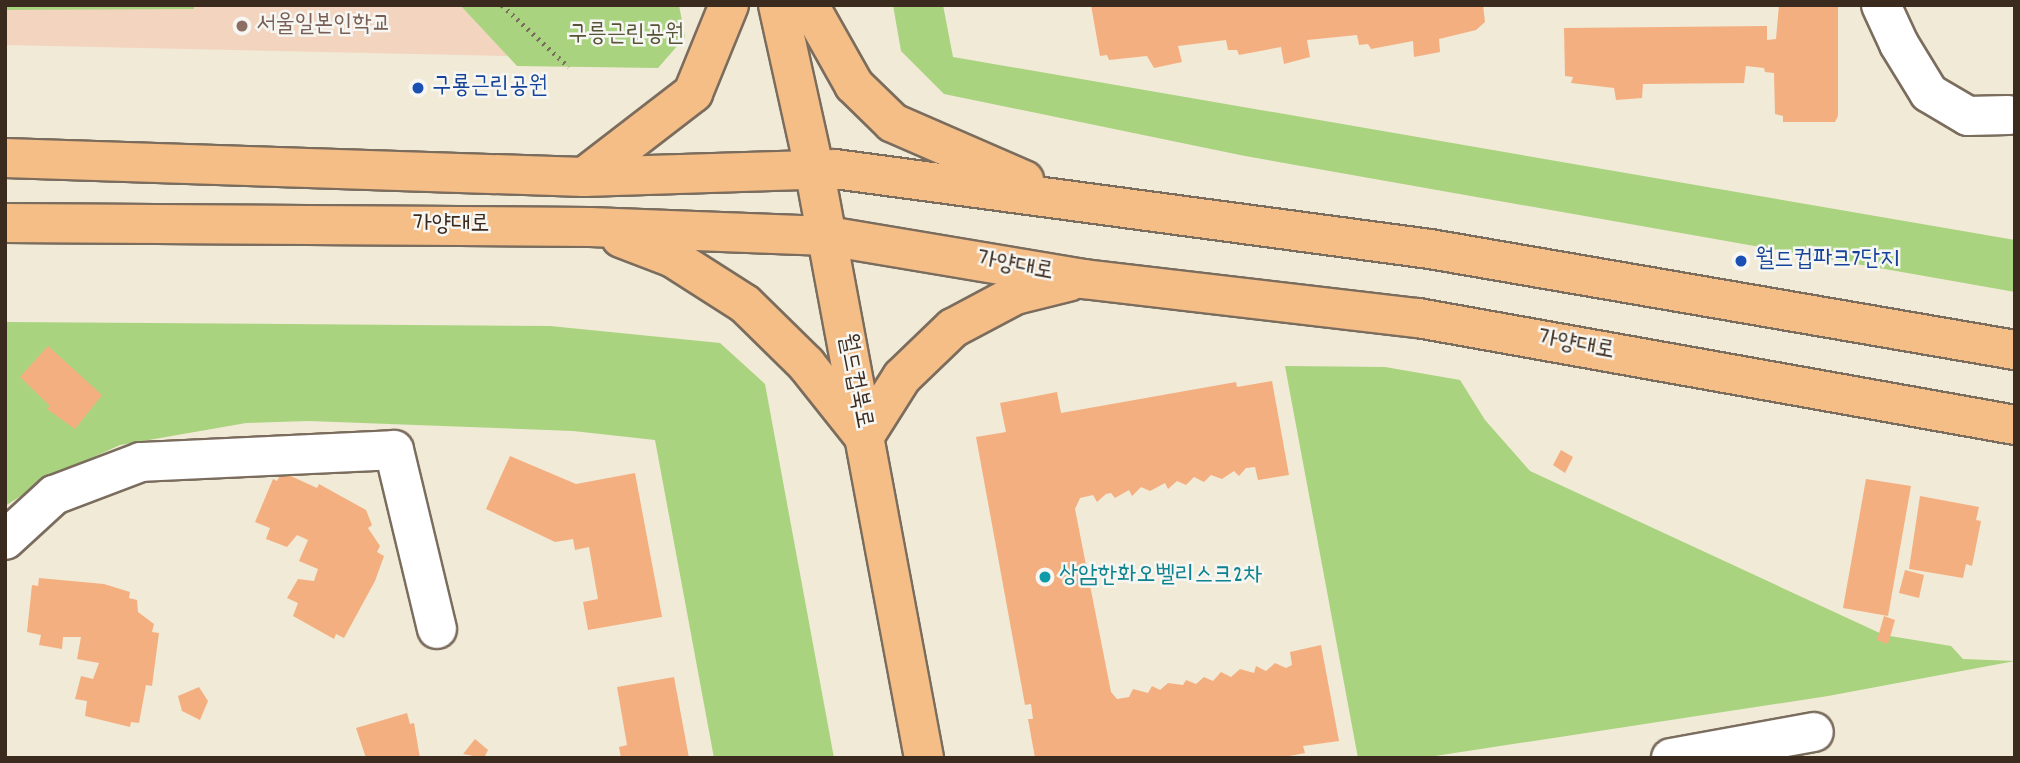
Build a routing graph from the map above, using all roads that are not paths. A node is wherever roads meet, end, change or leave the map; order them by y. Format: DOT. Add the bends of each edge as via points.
graph roads {
  1 [pos="729,5"];
  2 [pos="778,5"];
  3 [pos="809,5"];
  4 [pos="1881,5"];
  5 [pos="2011,109"];
  6 [pos="5,158"];
  7 [pos="814,167"];
  8 [pos="584,177"];
  9 [pos="1095,206"];
  10 [pos="5,223"];
  11 [pos="590,227"];
  12 [pos="827,236"];
  13 [pos="1084,279"];
  14 [pos="2015,349"];
  15 [pos="2015,425"];
  16 [pos="864,437"];
  17 [pos="5,540"];
  18 [pos="437,629"];
  19 [pos="1814,732"];
  20 [pos="924,758"];
  21 [pos="1671,758"];
  1 -- 8 [label="main road" via="693,93"];
  2 -- 7 [label="main road, 월드컵북로"];
  3 -- 9 [label="main road" via="854,85 893,123"];
  4 -- 5 [label="street" via="1929,93 1968,116"];
  6 -- 8 [label="main road"];
  7 -- 8 [label="main road"];
  7 -- 9 [label="main road"];
  7 -- 12 [label="main road, 월드컵북로"];
  9 -- 14 [label="main road" via="1430,249"];
  10 -- 11 [label="main road, 가양대로"];
  11 -- 12 [label="main road, 가양대로"];
  11 -- 16 [label="main road" via="673,258 745,304 806,364"];
  12 -- 13 [label="main road, 가양대로"];
  12 -- 16 [label="main road, 월드컵북로"];
  13 -- 15 [label="main road, 가양대로" via="1418,318"];
  13 -- 16 [label="main road" via="1014,295 953,328 902,377"];
  16 -- 20 [label="main road, 월드컵북로"];
  17 -- 18 [label="street" via="54,495 141,462 394,450"];
  19 -- 21 [label="street"];
}
